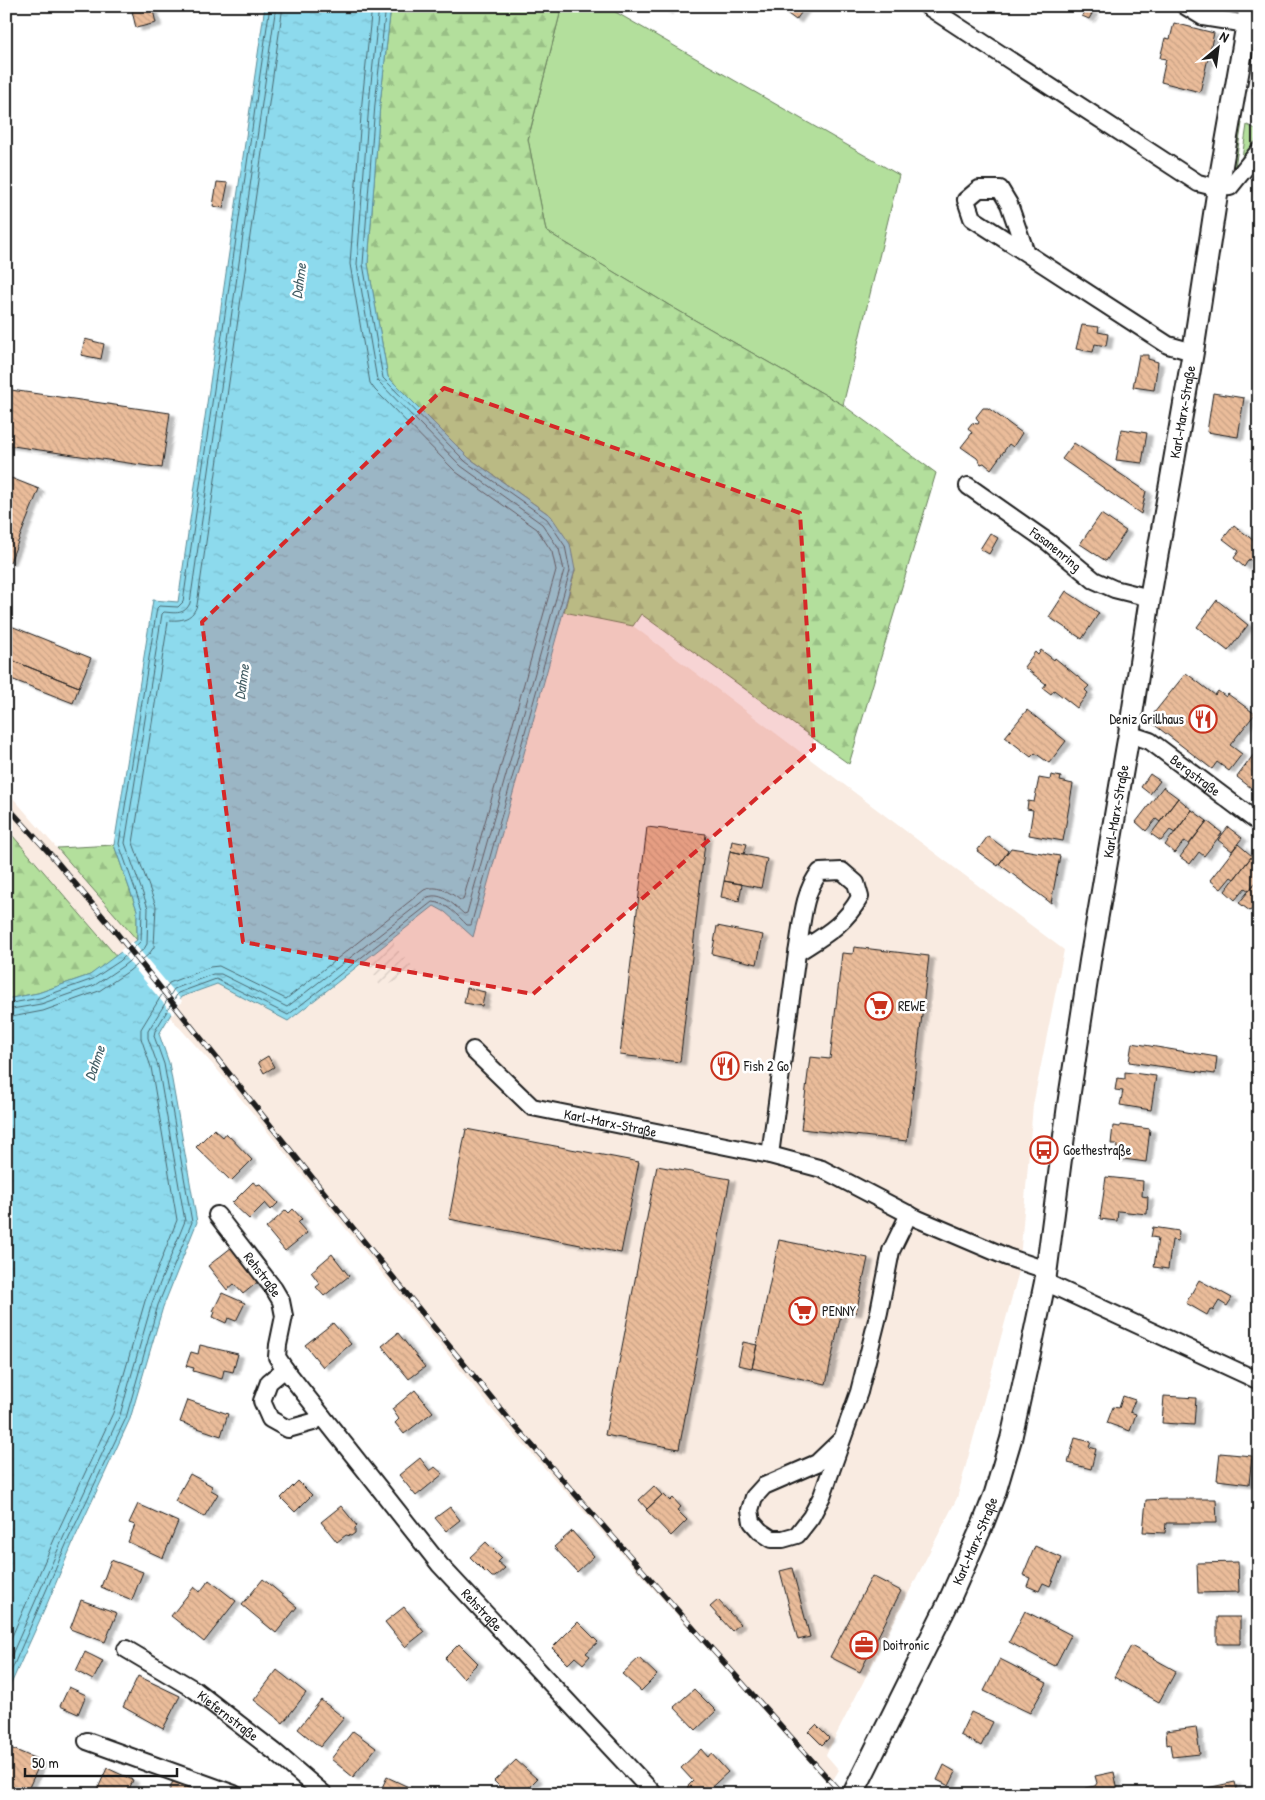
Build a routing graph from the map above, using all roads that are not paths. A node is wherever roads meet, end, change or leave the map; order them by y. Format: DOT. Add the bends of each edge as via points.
graph roads {
  1 [pos="927,6"];
  2 [pos="1185,6"];
  3 [pos="1249,15"];
  4 [pos="1259,151"];
  5 [pos="1218,188"];
  6 [pos="1026,253"];
  7 [pos="1193,352"];
  8 [pos="968,486"];
  9 [pos="1150,598"];
  10 [pos="1129,734"];
  11 [pos="1259,823"];
  12 [pos="797,953"];
  13 [pos="473,1050"];
  14 [pos="770,1154"];
  15 [pos="908,1214"];
  16 [pos="217,1215"];
  17 [pos="1046,1276"];
  18 [pos="285,1369"];
  19 [pos="1259,1381"];
  20 [pos="322,1416"];
  21 [pos="842,1439"];
  22 [pos="126,1648"];
  23 [pos="87,1741"];
  24 [pos="234,1794"];
  25 [pos="324,1794"];
  26 [pos="654,1794"];
  27 [pos="853,1794"];
  1 -- 5 [label="street" via="1193,181"];
  2 -- 3 [label="street" via="1203,17"];
  3 -- 5 [label="street, Karl-Marx-Straße"];
  4 -- 5 [label="street" via="1230,187"];
  5 -- 7 [label="street, Karl-Marx-Straße"];
  6 -- 7 [label="street, Karl-Marx-Straße" via="1168,345"];
  7 -- 9 [label="street, Karl-Marx-Straße"];
  8 -- 9 [label="street, Fasanenring" via="1048,542 1094,580"];
  9 -- 10 [label="street, Karl-Marx-Straße"];
  10 -- 11 [label="street, Bergstraße" via="1150,741"];
  10 -- 17 [label="street, Karl-Marx-Straße" via="1087,979"];
  12 -- 12 [label="street" via="808,890 820,872 842,870 856,883 860,897 852,912"];
  12 -- 14 [label="street"];
  13 -- 14 [label="street, Karl-Marx-Straße" via="532,1107"];
  14 -- 15 [label="street, Karl-Marx-Straße" via="822,1169"];
  15 -- 17 [label="street, Karl-Marx-Straße"];
  15 -- 21 [label="street" via="891,1251 859,1392"];
  16 -- 18 [label="street, Rehstraße" via="281,1301 284,1316 277,1357"];
  17 -- 19 [label="street"];
  17 -- 27 [label="street, Karl-Marx-Straße" via="1011,1439 995,1493 964,1570"];
  18 -- 20 [label="street, Rehstraße"];
  18 -- 20 [label="street" via="269,1382 262,1401 270,1419 288,1429"];
  20 -- 26 [label="street, Rehstraße" via="440,1565"];
  21 -- 21 [label="street" via="817,1463 764,1486 754,1497 750,1510 752,1522 760,1531 772,1539 782,1540 797,1534 822,1496"];
  22 -- 25 [label="street, Kiefernstraße" via="195,1690"];
  23 -- 24 [label="street"];
}
